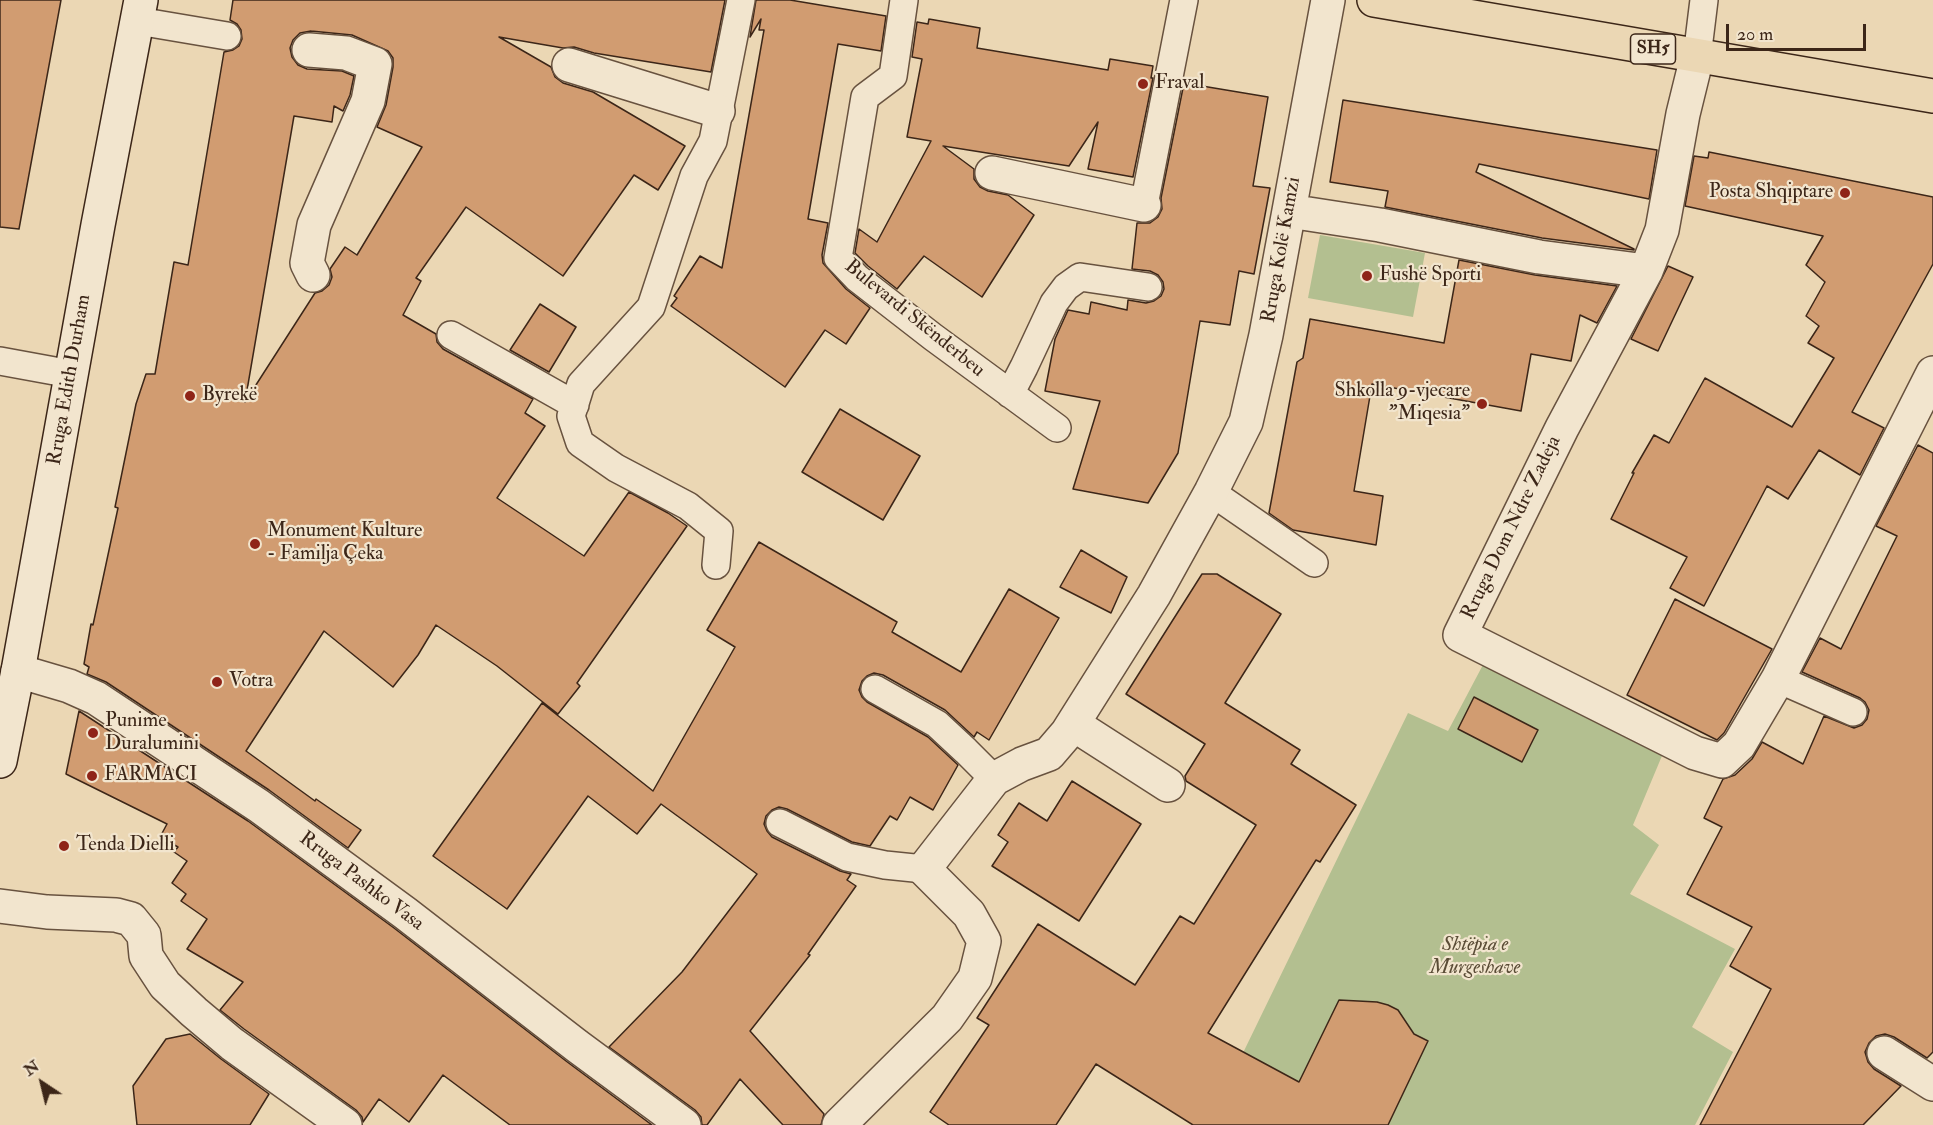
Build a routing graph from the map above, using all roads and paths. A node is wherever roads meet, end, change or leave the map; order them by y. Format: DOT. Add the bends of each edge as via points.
graph roads {
  1 [pos="741,0"];
  2 [pos="904,0"];
  3 [pos="1184,0"];
  4 [pos="1328,0"];
  5 [pos="1374,0"];
  6 [pos="1704,0"];
  7 [pos="140,11"];
  8 [pos="227,36"];
  9 [pos="309,50"];
  10 [pos="1697,57"];
  11 [pos="569,65"];
  12 [pos="1933,96"];
  13 [pos="718,111"];
  14 [pos="992,173"];
  15 [pos="1144,205"];
  16 [pos="1289,211"];
  17 [pos="1646,271"];
  18 [pos="313,275"];
  19 [pos="1148,287"];
  20 [pos="451,335"];
  21 [pos="0,361"];
  22 [pos="71,374"];
  23 [pos="1933,374"];
  24 [pos="1010,393"];
  25 [pos="575,405"];
  26 [pos="1058,428"];
  27 [pos="1211,492"];
  28 [pos="1314,563"];
  29 [pos="716,565"];
  30 [pos="18,671"];
  31 [pos="1778,679"];
  32 [pos="875,689"];
  33 [pos="1853,712"];
  34 [pos="1073,724"];
  35 [pos="0,760"];
  36 [pos="994,779"];
  37 [pos="1168,784"];
  38 [pos="780,823"];
  39 [pos="924,869"];
  40 [pos="0,906"];
  41 [pos="1884,1053"];
  42 [pos="1933,1084"];
  43 [pos="345,1125"];
  44 [pos="684,1125"];
  45 [pos="839,1125"];
  1 -- 13 [label="lane"];
  2 -- 24 [label="lane, Bulevardi Skënderbeu" via="893,76 865,97 838,258 857,278"];
  3 -- 15 [label="lane"];
  4 -- 16 [label="street, Rruga Kolë Kamzi"];
  5 -- 10 [label="main road, SH5"];
  6 -- 10 [label="lane"];
  7 -- 8 [label="lane"];
  7 -- 22 [label="street, Rruga Edith Durham"];
  9 -- 18 [label="street" via="346,53 375,64 368,101 314,225 307,263"];
  10 -- 12 [label="main road, SH5"];
  10 -- 17 [label="street, Rruga Dom Ndre Zadeja" via="1662,230"];
  11 -- 13 [label="street"];
  13 -- 25 [label="lane" via="713,141 693,176 651,307 581,384"];
  14 -- 15 [label="street"];
  16 -- 17 [label="street"];
  16 -- 27 [label="street, Rruga Kolë Kamzi" via="1246,422"];
  17 -- 31 [label="street, Rruga Dom Ndre Zadeja" via="1562,428 1460,634 1695,753 1722,761 1739,745"];
  19 -- 24 [label="lane" via="1080,277 1066,287 1054,303"];
  20 -- 25 [label="lane"];
  21 -- 22 [label="lane"];
  22 -- 30 [label="street, Rruga Edith Durham"];
  23 -- 31 [label="street, Rruga Dom Ndre Zadeja"];
  24 -- 26 [label="lane, Bulevardi Skënderbeu"];
  25 -- 29 [label="lane" via="572,416 580,443 615,468 688,506 719,531"];
  27 -- 28 [label="lane"];
  27 -- 34 [label="street, Rruga Kolë Kamzi" via="1154,595"];
  30 -- 35 [label="street, Rruga Edith Durham"];
  30 -- 44 [label="street, Rruga Pashko Vasa" via="69,686 96,699 259,806"];
  31 -- 33 [label="lane"];
  32 -- 36 [label="lane" via="937,724"];
  34 -- 36 [label="street, Rruga Kolë Kamzi" via="1049,754"];
  34 -- 37 [label="street"];
  36 -- 39 [label="street, Rruga Kolë Kamzi"];
  38 -- 39 [label="lane" via="847,857"];
  39 -- 45 [label="street" via="969,914 984,941 975,978 947,1018"];
  40 -- 43 [label="street" via="131,919 144,935 146,956 165,985 232,1044"];
  41 -- 42 [label="street"];
}
